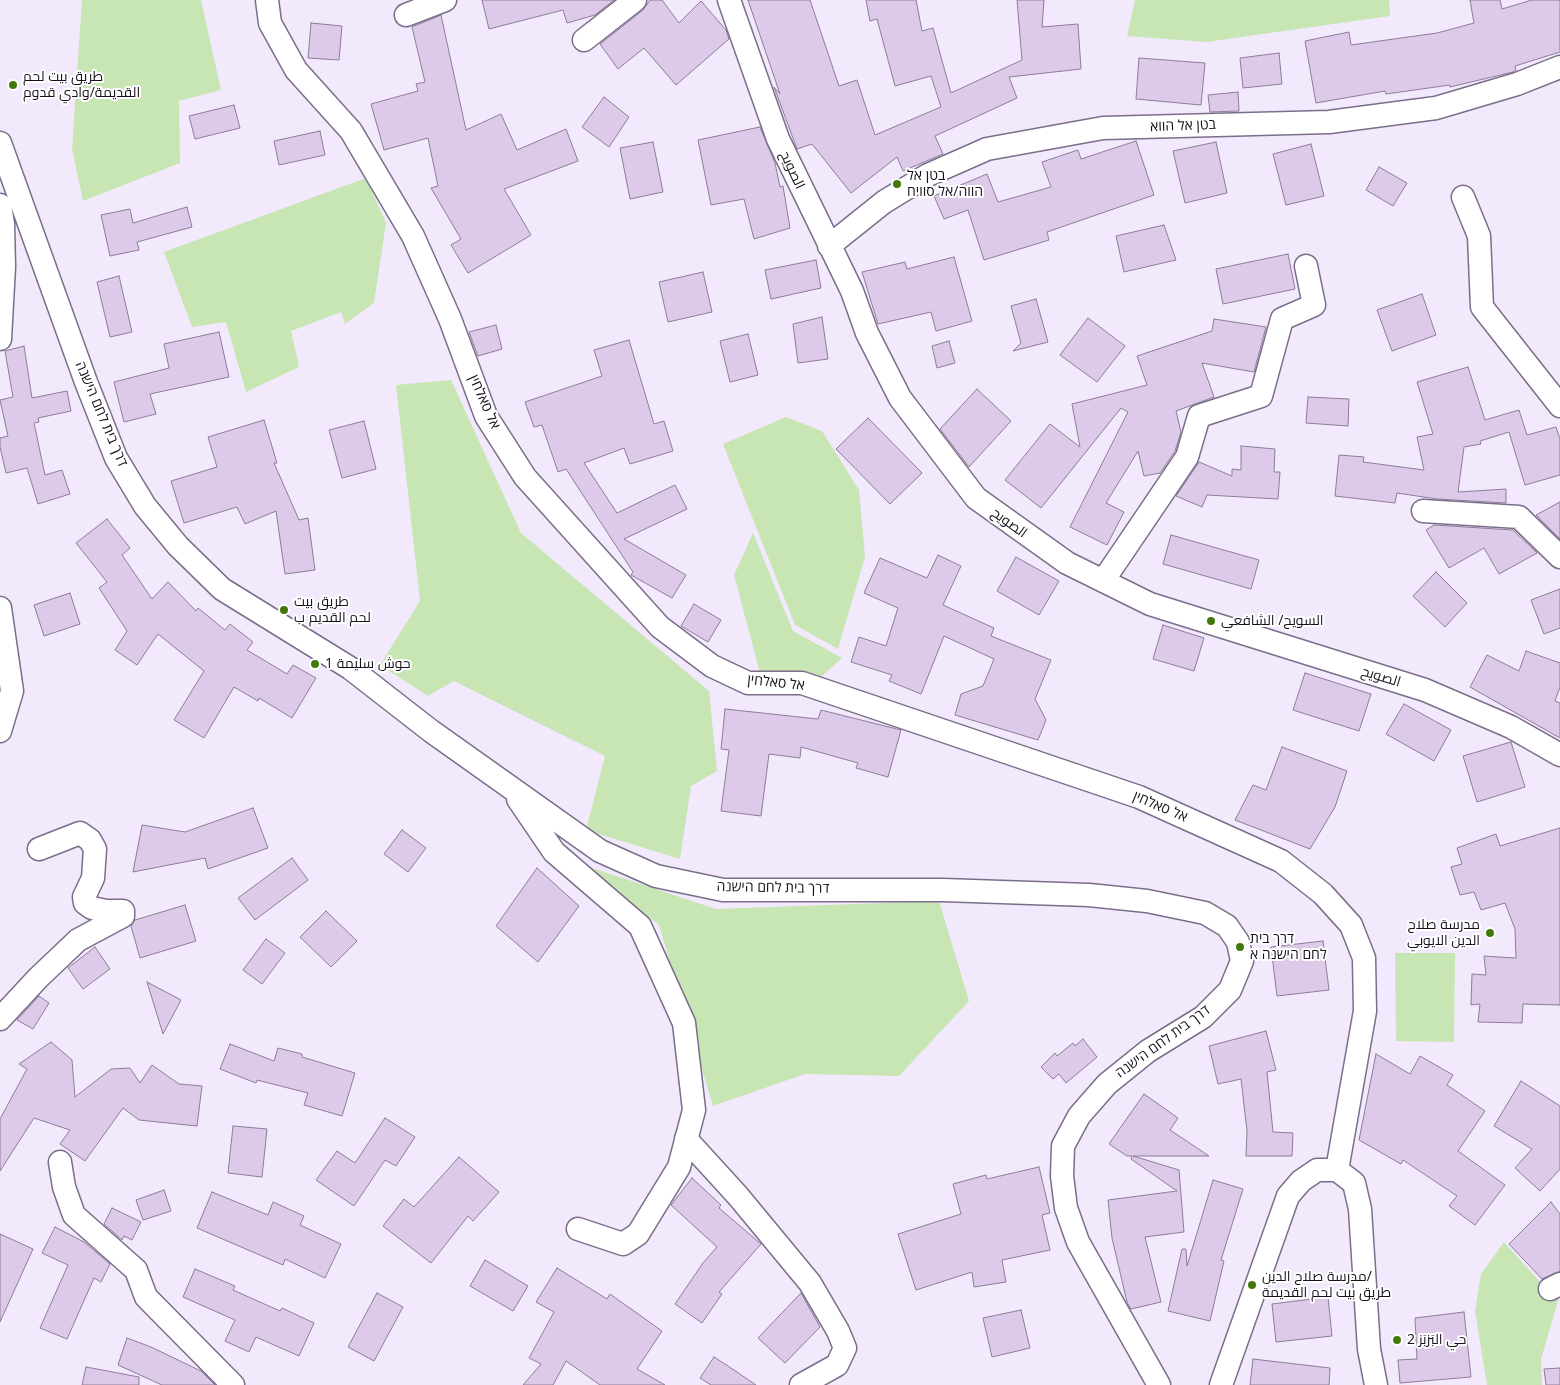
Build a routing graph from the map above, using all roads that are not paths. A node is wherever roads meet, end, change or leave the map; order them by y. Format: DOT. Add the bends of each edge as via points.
graph roads {
  1 [pos="267,0"];
  2 [pos="445,0"];
  3 [pos="635,0"];
  4 [pos="729,0"];
  5 [pos="406,15"];
  6 [pos="584,40"];
  7 [pos="1560,67"];
  8 [pos="0,143"];
  9 [pos="4,172"];
  10 [pos="1463,197"];
  11 [pos="0,205"];
  12 [pos="829,246"];
  13 [pos="1306,266"];
  14 [pos="0,339"];
  15 [pos="1560,406"];
  16 [pos="1424,511"];
  17 [pos="1560,557"];
  18 [pos="1103,581"];
  19 [pos="0,608"];
  20 [pos="0,731"];
  21 [pos="1560,755"];
  22 [pos="509,786"];
  23 [pos="39,849"];
  24 [pos="0,1019"];
  25 [pos="686,1139"];
  26 [pos="60,1162"];
  27 [pos="1337,1170"];
  28 [pos="578,1229"];
  29 [pos="233,1385"];
  30 [pos="801,1385"];
  31 [pos="1159,1385"];
  32 [pos="1221,1385"];
  33 [pos="1376,1385"];
  1 -- 27 [label="street, אל סאלחין" via="270,23 296,70 352,131 413,236 450,319 486,416 520,470 660,628 712,666 748,683 802,683 1139,797 1281,862 1323,894 1350,925 1364,958 1365,1010"];
  2 -- 5 [label="street"];
  3 -- 6 [label="street"];
  4 -- 12 [label="street, الصويح" via="778,139"];
  7 -- 12 [label="street, בטן אל הווא" via="1517,84 1436,108 1329,122 1103,128 987,149 928,175 884,202"];
  8 -- 9 [label="street, דרך בית לחם הישנה"];
  9 -- 22 [label="street, דרך בית לחם הישנה" via="116,458 145,506 178,546 222,589 350,668"];
  10 -- 15 [label="street" via="1479,236 1482,307"];
  11 -- 14 [label="street" via="4,266"];
  12 -- 18 [label="street, الصويح" via="900,398 976,498 1067,563"];
  13 -- 18 [label="street" via="1314,305 1282,319 1261,396 1199,416 1187,457"];
  16 -- 17 [label="street" via="1519,517"];
  18 -- 21 [label="street, الصويح" via="1150,604 1424,690 1511,727"];
  19 -- 20 [label="street" via="12,691"];
  22 -- 25 [label="street" via="554,852 640,926 684,1023 694,1110"];
  22 -- 31 [label="street, דרך בית לחם הישנה" via="600,851 656,876 723,890 943,890 1089,895 1147,901 1204,913 1227,926 1238,942 1242,961 1230,990 1203,1017 1148,1051 1107,1084 1079,1116 1063,1146 1066,1208 1078,1242"];
  23 -- 24 [label="street" via="80,833 90,840 95,849 93,878 84,897 86,903 106,911 124,911 123,916 78,940"];
  25 -- 28 [label="street" via="679,1167 638,1234 623,1244"];
  25 -- 30 [label="street" via="810,1283 838,1331 845,1348 837,1365"];
  26 -- 29 [label="street" via="64,1187 74,1215 136,1270 146,1297"];
  27 -- 32 [label="street" via="1317,1170 1300,1181 1288,1196"];
  27 -- 33 [label="street" via="1354,1183 1360,1209 1370,1349"];
}
